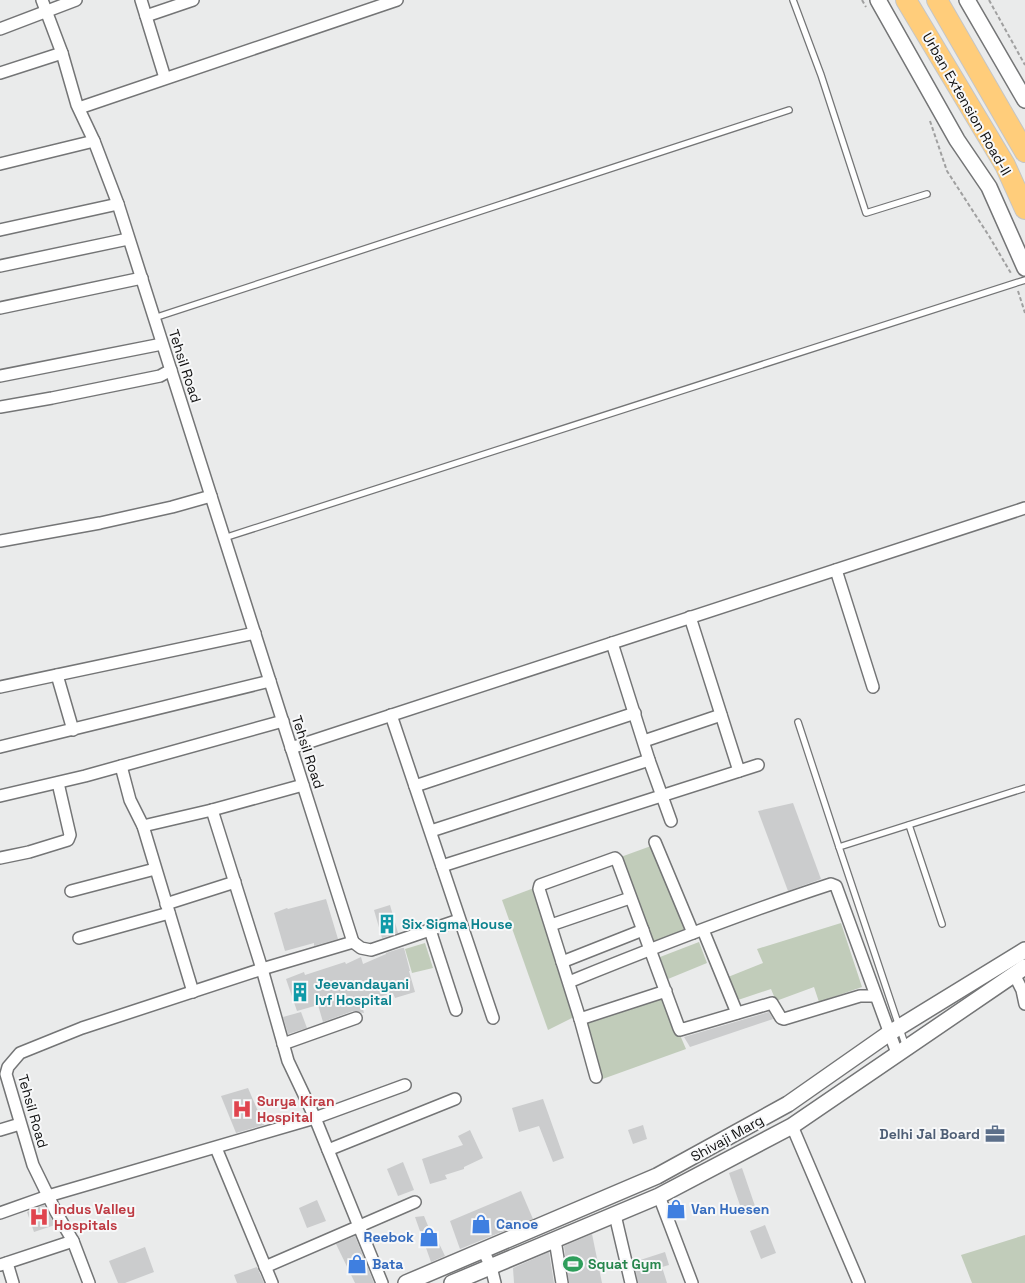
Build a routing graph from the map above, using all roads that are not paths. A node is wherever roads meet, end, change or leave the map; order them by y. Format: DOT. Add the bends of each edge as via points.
graph roads {
  1 [pos="42,0"];
  2 [pos="76,0"];
  3 [pos="141,0"];
  4 [pos="193,0"];
  5 [pos="397,0"];
  6 [pos="793,0"];
  7 [pos="906,0"];
  8 [pos="938,0"];
  9 [pos="967,0"];
  10 [pos="872,4"];
  11 [pos="46,12"];
  12 [pos="146,16"];
  13 [pos="0,28"];
  14 [pos="62,53"];
  15 [pos="0,73"];
  16 [pos="165,78"];
  17 [pos="1025,100"];
  18 [pos="79,108"];
  19 [pos="789,110"];
  20 [pos="94,141"];
  21 [pos="1025,152"];
  22 [pos="0,164"];
  23 [pos="927,194"];
  24 [pos="118,204"];
  25 [pos="1025,209"];
  26 [pos="0,230"];
  27 [pos="128,239"];
  28 [pos="0,266"];
  29 [pos="1025,268"];
  30 [pos="142,278"];
  31 [pos="1025,280"];
  32 [pos="0,308"];
  33 [pos="154,318"];
  34 [pos="162,344"];
  35 [pos="171,370"];
  36 [pos="0,376"];
  37 [pos="0,407"];
  38 [pos="211,496"];
  39 [pos="1025,508"];
  40 [pos="224,538"];
  41 [pos="0,541"];
  42 [pos="836,570"];
  43 [pos="690,618"];
  44 [pos="254,633"];
  45 [pos="612,642"];
  46 [pos="57,674"];
  47 [pos="270,681"];
  48 [pos="873,686"];
  49 [pos="0,687"];
  50 [pos="635,713"];
  51 [pos="391,715"];
  52 [pos="721,715"];
  53 [pos="283,721"];
  54 [pos="798,722"];
  55 [pos="73,730"];
  56 [pos="644,741"];
  57 [pos="0,747"];
  58 [pos="291,748"];
  59 [pos="649,760"];
  60 [pos="758,765"];
  61 [pos="121,766"];
  62 [pos="739,771"];
  63 [pos="58,783"];
  64 [pos="303,785"];
  65 [pos="415,786"];
  66 [pos="1025,788"];
  67 [pos="0,796"];
  68 [pos="662,796"];
  69 [pos="212,810"];
  70 [pos="671,821"];
  71 [pos="909,825"];
  72 [pos="143,826"];
  73 [pos="431,831"];
  74 [pos="655,842"];
  75 [pos="839,846"];
  76 [pos="0,858"];
  77 [pos="442,866"];
  78 [pos="155,868"];
  79 [pos="235,882"];
  80 [pos="71,891"];
  81 [pos="630,898"];
  82 [pos="167,908"];
  83 [pos="459,920"];
  84 [pos="942,924"];
  85 [pos="551,925"];
  86 [pos="430,930"];
  87 [pos="643,930"];
  88 [pos="698,931"];
  89 [pos="79,938"];
  90 [pos="353,942"];
  91 [pos="650,949"];
  92 [pos="1025,950"];
  93 [pos="562,962"];
  94 [pos="262,969"];
  95 [pos="1019,970"];
  96 [pos="569,982"];
  97 [pos="666,991"];
  98 [pos="193,992"];
  99 [pos="874,996"];
  100 [pos="1025,1004"];
  101 [pos="456,1010"];
  102 [pos="738,1013"];
  103 [pos="356,1018"];
  104 [pos="493,1018"];
  105 [pos="580,1019"];
  106 [pos="894,1030"];
  107 [pos="284,1044"];
  108 [pos="901,1050"];
  109 [pos="3,1074"];
  110 [pos="596,1077"];
  111 [pos="405,1085"];
  112 [pos="455,1099"];
  113 [pos="315,1118"];
  114 [pos="20,1124"];
  115 [pos="792,1126"];
  116 [pos="0,1130"];
  117 [pos="216,1148"];
  118 [pos="328,1150"];
  119 [pos="48,1196"];
  120 [pos="659,1196"];
  121 [pos="415,1202"];
  122 [pos="0,1213"];
  123 [pos="614,1215"];
  124 [pos="359,1227"];
  125 [pos="73,1240"];
  126 [pos="555,1240"];
  127 [pos="483,1250"];
  128 [pos="3,1264"];
  129 [pos="265,1267"];
  130 [pos="491,1267"];
  131 [pos="855,1282"];
  132 [pos="13,1283"];
  133 [pos="89,1283"];
  134 [pos="272,1283"];
  135 [pos="382,1283"];
  136 [pos="406,1283"];
  137 [pos="452,1283"];
  138 [pos="494,1283"];
  139 [pos="562,1283"];
  140 [pos="631,1283"];
  141 [pos="692,1283"];
  1 -- 11 [label="street, Tehsil Road"];
  2 -- 11 [label="street"];
  3 -- 12 [label="street"];
  4 -- 12 [label="street"];
  5 -- 16 [label="street"];
  6 -- 23 [label="lane" via="822,74 866,213"];
  7 -- 25 [label="highway, Urban Extension Road-II" via="1005,165"];
  8 -- 21 [label="highway, Urban Extension Road-II"];
  9 -- 17 [label="main road"];
  10 -- 29 [label="main road" via="989,187"];
  11 -- 13 [label="street"];
  11 -- 14 [label="street, Tehsil Road"];
  12 -- 16 [label="street"];
  14 -- 15 [label="street"];
  14 -- 18 [label="street, Tehsil Road"];
  16 -- 18 [label="street"];
  18 -- 20 [label="street, Tehsil Road"];
  19 -- 33 [label="lane"];
  20 -- 22 [label="street"];
  20 -- 24 [label="street, Tehsil Road"];
  24 -- 26 [label="street"];
  24 -- 27 [label="street, Tehsil Road"];
  27 -- 28 [label="street"];
  27 -- 30 [label="street, Tehsil Road"];
  30 -- 32 [label="street"];
  30 -- 33 [label="street, Tehsil Road"];
  31 -- 40 [label="lane"];
  33 -- 34 [label="street, Tehsil Road"];
  34 -- 35 [label="street, Tehsil Road"];
  34 -- 36 [label="street"];
  35 -- 37 [label="street" via="160,376"];
  35 -- 38 [label="street, Tehsil Road"];
  38 -- 40 [label="street, Tehsil Road"];
  38 -- 41 [label="street" via="100,523"];
  39 -- 42 [label="street"];
  40 -- 44 [label="street, Tehsil Road"];
  42 -- 43 [label="street"];
  42 -- 48 [label="street"];
  43 -- 45 [label="street"];
  43 -- 52 [label="street"];
  44 -- 46 [label="street"];
  44 -- 47 [label="street, Tehsil Road"];
  45 -- 50 [label="street"];
  45 -- 51 [label="street"];
  46 -- 49 [label="street"];
  46 -- 55 [label="street"];
  47 -- 53 [label="street, Tehsil Road"];
  47 -- 55 [label="street"];
  50 -- 56 [label="street"];
  50 -- 65 [label="street"];
  51 -- 58 [label="street"];
  51 -- 65 [label="street"];
  52 -- 56 [label="street"];
  52 -- 62 [label="street"];
  53 -- 58 [label="street, Tehsil Road"];
  53 -- 61 [label="street"];
  54 -- 75 [label="lane"];
  55 -- 57 [label="street"];
  56 -- 59 [label="street"];
  58 -- 64 [label="street, Tehsil Road"];
  59 -- 68 [label="street"];
  59 -- 73 [label="street"];
  60 -- 62 [label="street"];
  61 -- 63 [label="street"];
  61 -- 72 [label="street" via="130,800"];
  62 -- 68 [label="street"];
  63 -- 67 [label="street"];
  63 -- 76 [label="street" via="70,835 68,840"];
  64 -- 69 [label="street"];
  64 -- 90 [label="street, Tehsil Road"];
  65 -- 73 [label="street"];
  66 -- 71 [label="lane"];
  68 -- 70 [label="street"];
  68 -- 77 [label="street"];
  69 -- 72 [label="street"];
  69 -- 79 [label="street"];
  71 -- 75 [label="lane"];
  71 -- 84 [label="lane"];
  72 -- 78 [label="street"];
  73 -- 77 [label="street"];
  74 -- 88 [label="street"];
  75 -- 106 [label="lane"];
  77 -- 83 [label="street"];
  78 -- 80 [label="street"];
  78 -- 82 [label="street"];
  79 -- 82 [label="street"];
  79 -- 94 [label="street"];
  81 -- 85 [label="street"];
  81 -- 85 [label="street" via="617,860 612,858 540,885"];
  81 -- 87 [label="street"];
  82 -- 89 [label="street"];
  82 -- 98 [label="street"];
  83 -- 86 [label="street"];
  83 -- 104 [label="street"];
  85 -- 93 [label="street"];
  86 -- 90 [label="street" via="371,950 360,948"];
  86 -- 101 [label="street"];
  87 -- 91 [label="street"];
  87 -- 93 [label="street"];
  88 -- 91 [label="street"];
  88 -- 99 [label="street" via="834,885"];
  88 -- 102 [label="street"];
  90 -- 94 [label="street, Tehsil Road"];
  91 -- 96 [label="street"];
  91 -- 97 [label="street"];
  92 -- 106 [label="main road, Shivaji Marg"];
  93 -- 96 [label="street"];
  94 -- 98 [label="street, Tehsil Road"];
  94 -- 107 [label="street"];
  95 -- 100 [label="street"];
  95 -- 108 [label="main road, Shivaji Marg"];
  96 -- 105 [label="street"];
  97 -- 102 [label="street" via="680,1030"];
  97 -- 105 [label="street"];
  98 -- 109 [label="street, Tehsil Road" via="29,1049 20,1053"];
  99 -- 102 [label="street" via="860,996 784,1019 772,1003"];
  99 -- 106 [label="street"];
  103 -- 107 [label="street"];
  105 -- 110 [label="street"];
  106 -- 108 [label="street"];
  106 -- 127 [label="main road, Shivaji Marg" via="788,1104 657,1176"];
  107 -- 113 [label="street" via="288,1061"];
  108 -- 115 [label="main road, Shivaji Marg"];
  109 -- 114 [label="street, Tehsil Road"];
  111 -- 113 [label="street"];
  112 -- 118 [label="street"];
  113 -- 117 [label="street"];
  113 -- 118 [label="street"];
  114 -- 116 [label="street"];
  114 -- 119 [label="street, Tehsil Road" via="33,1165"];
  115 -- 120 [label="main road, Shivaji Marg"];
  115 -- 131 [label="street"];
  117 -- 119 [label="street"];
  117 -- 129 [label="street"];
  118 -- 124 [label="street"];
  119 -- 122 [label="street"];
  119 -- 125 [label="street, Tehsil Road"];
  120 -- 123 [label="main road, Shivaji Marg"];
  120 -- 141 [label="street"];
  121 -- 124 [label="street"];
  123 -- 126 [label="main road, Shivaji Marg"];
  123 -- 140 [label="street"];
  124 -- 129 [label="street"];
  124 -- 135 [label="street"];
  125 -- 128 [label="street"];
  125 -- 133 [label="street, Tehsil Road"];
  126 -- 130 [label="main road, Shivaji Marg"];
  126 -- 139 [label="street"];
  127 -- 130 [label="street"];
  127 -- 136 [label="main road, Shivaji Marg"];
  128 -- 132 [label="street"];
  129 -- 134 [label="street"];
  130 -- 137 [label="main road, Shivaji Marg"];
  130 -- 138 [label="street"];
}
